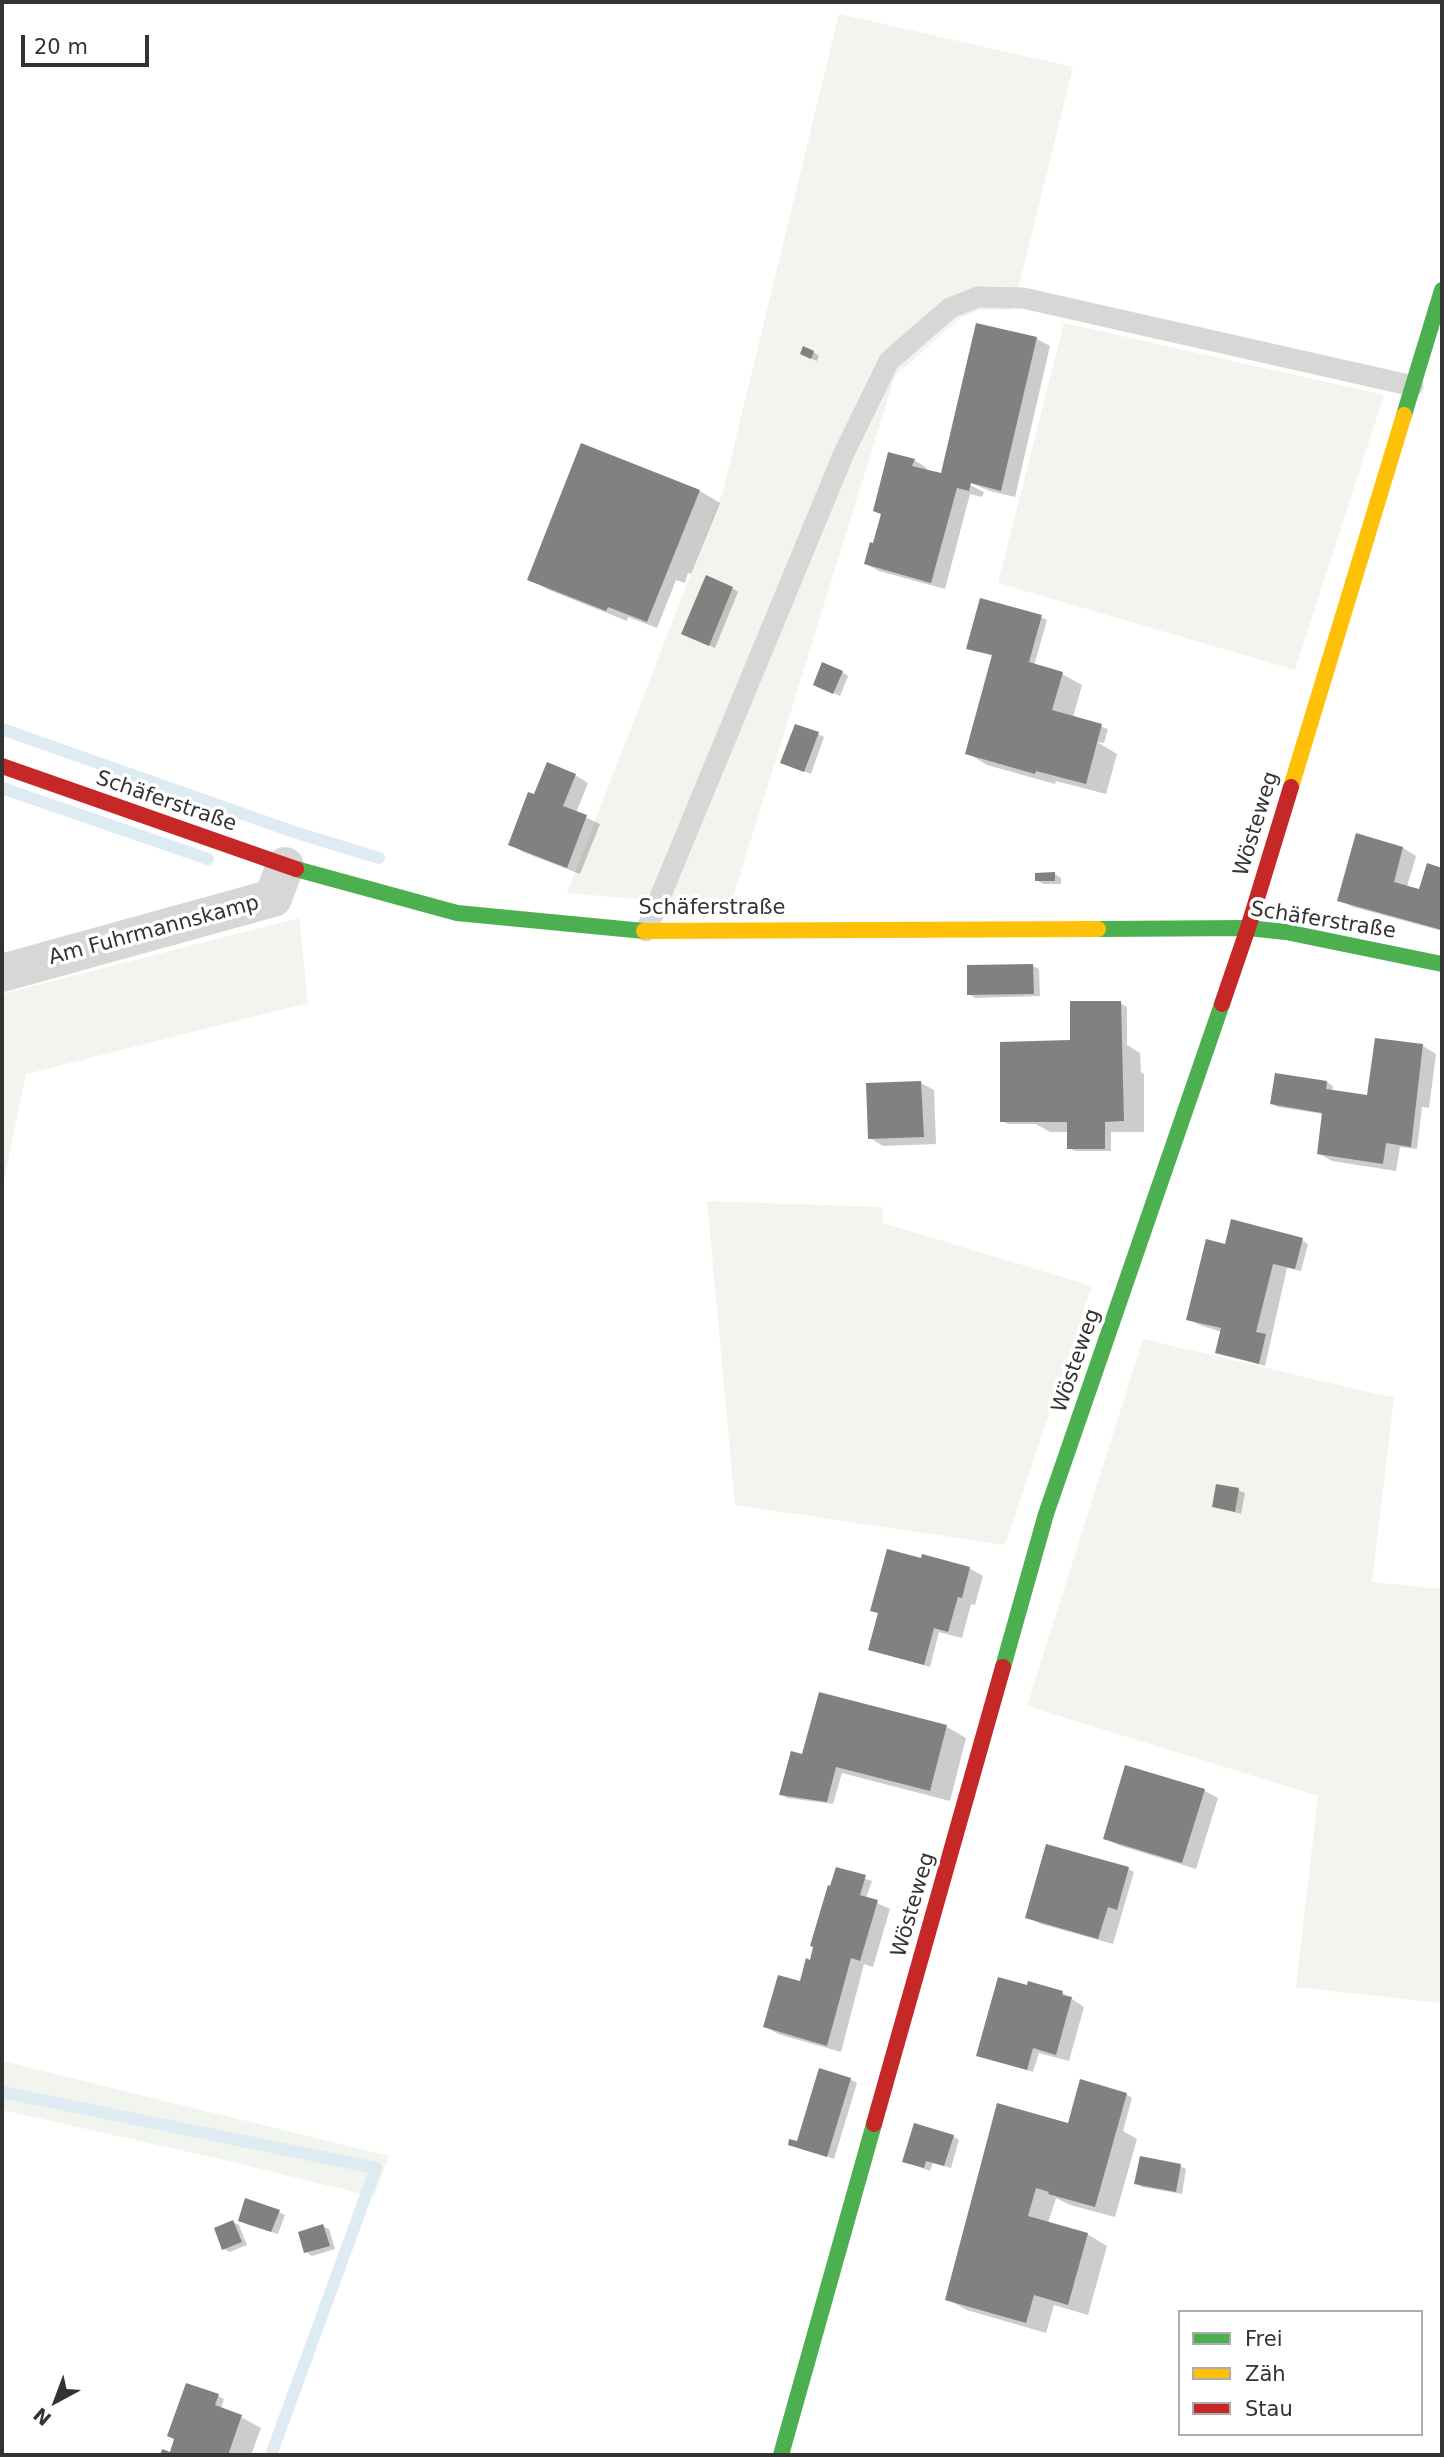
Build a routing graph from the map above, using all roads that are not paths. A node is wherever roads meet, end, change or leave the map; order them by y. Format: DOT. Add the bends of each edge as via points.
graph roads {
  1 [pos="1442,290"];
  2 [pos="1413,386"];
  3 [pos="2,766"];
  4 [pos="285,866"];
  5 [pos="1248,928"];
  6 [pos="646,931"];
  7 [pos="1442,964"];
  8 [pos="2,973"];
  9 [pos="781,2455"];
  1 -- 2 [label="street, Wösteweg"];
  2 -- 5 [label="street, Wösteweg"];
  2 -- 6 [label="lane" via="1023,298 978,297 950,308 889,361 849,441"];
  3 -- 4 [label="street, Schäferstraße"];
  4 -- 6 [label="street, Schäferstraße" via="457,913"];
  4 -- 8 [label="street, Am Fuhrmannskamp" via="273,898"];
  5 -- 6 [label="street, Schäferstraße"];
  5 -- 7 [label="street, Schäferstraße"];
  5 -- 9 [label="street, Wösteweg" via="1046,1514"];
}
